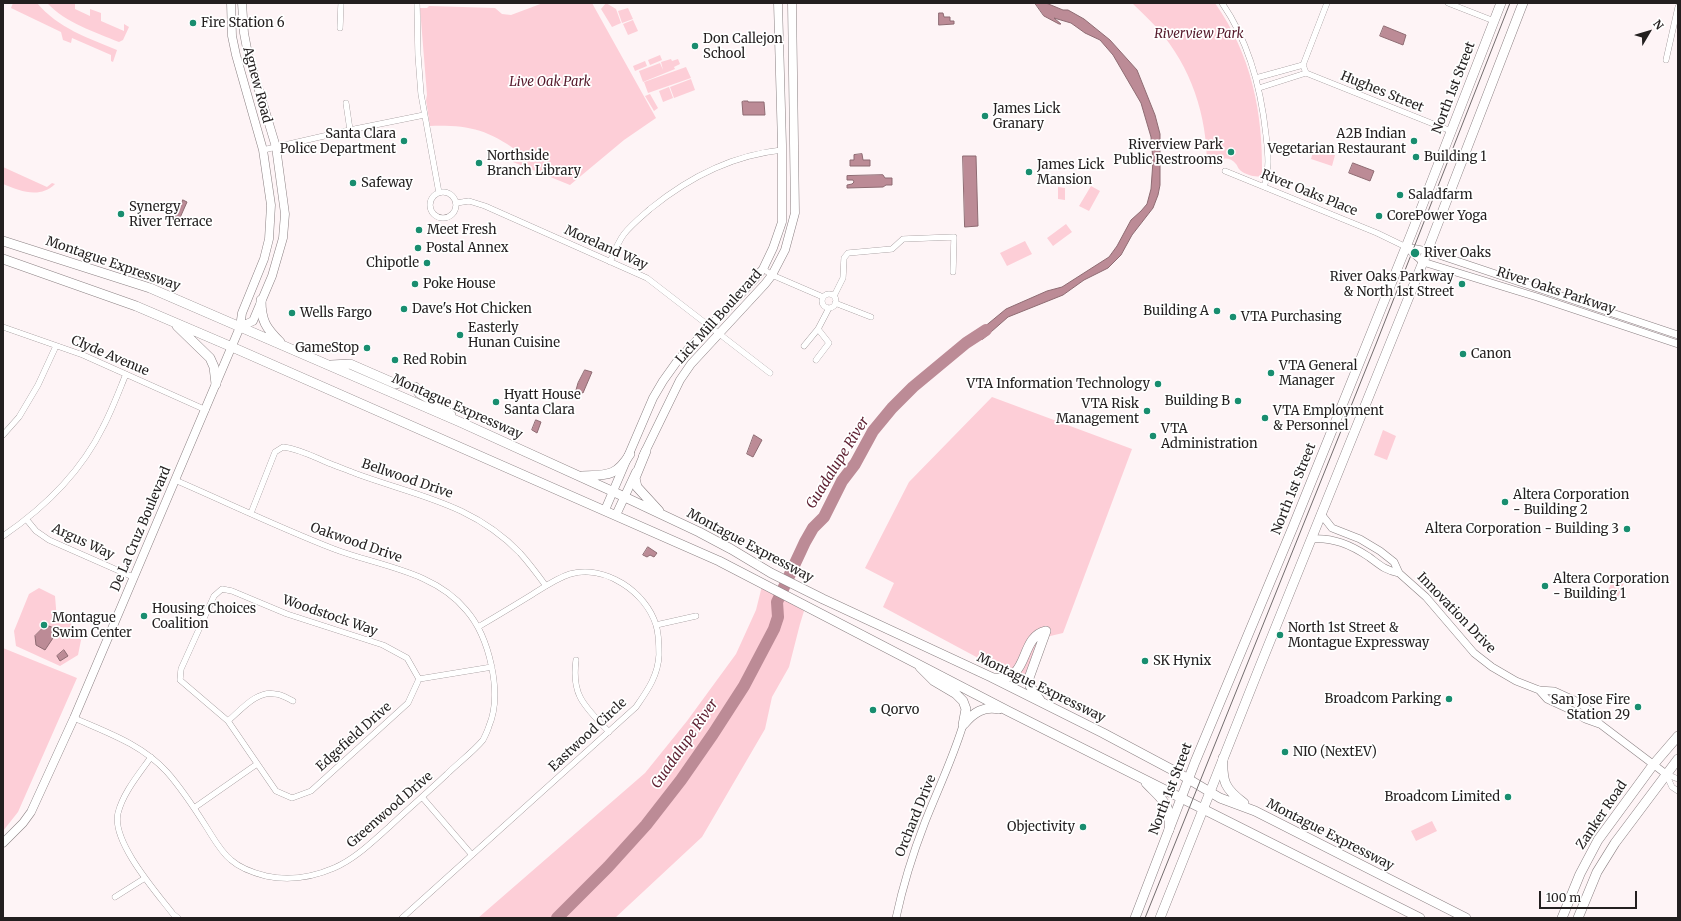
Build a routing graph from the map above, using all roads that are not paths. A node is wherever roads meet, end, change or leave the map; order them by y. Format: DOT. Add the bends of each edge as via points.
graph roads {
  1 [pos="231,3"];
  2 [pos="242,3"];
  3 [pos="341,3"];
  4 [pos="418,3"];
  5 [pos="778,3"];
  6 [pos="792,3"];
  7 [pos="1222,3"];
  8 [pos="1327,3"];
  9 [pos="1448,3"];
  10 [pos="1501,3"];
  11 [pos="1523,3"];
  12 [pos="1678,7"];
  13 [pos="1494,21"];
  14 [pos="340,28"];
  15 [pos="1666,60"];
  16 [pos="1303,65"];
  17 [pos="1306,73"];
  18 [pos="1256,78"];
  19 [pos="1259,88"];
  20 [pos="346,103"];
  21 [pos="424,116"];
  22 [pos="350,130"];
  23 [pos="1451,131"];
  24 [pos="276,147"];
  25 [pos="263,150"];
  26 [pos="782,150"];
  27 [pos="1225,171"];
  28 [pos="1264,187"];
  29 [pos="439,193"];
  30 [pos="456,203"];
  31 [pos="3,241"];
  32 [pos="1406,247"];
  33 [pos="1427,251"];
  34 [pos="3,259"];
  35 [pos="610,262"];
  36 [pos="1423,262"];
  37 [pos="763,269"];
  38 [pos="952,272"];
  39 [pos="772,275"];
  40 [pos="834,296"];
  41 [pos="823,297"];
  42 [pos="261,300"];
  43 [pos="835,303"];
  44 [pos="829,308"];
  45 [pos="871,317"];
  46 [pos="171,321"];
  47 [pos="3,327"];
  48 [pos="240,327"];
  49 [pos="709,327"];
  50 [pos="818,329"];
  51 [pos="718,334"];
  52 [pos="1678,335"];
  53 [pos="1678,344"];
  54 [pos="56,346"];
  55 [pos="232,346"];
  56 [pos="284,346"];
  57 [pos="804,346"];
  58 [pos="816,360"];
  59 [pos="330,365"];
  60 [pos="770,373"];
  61 [pos="126,374"];
  62 [pos="403,382"];
  63 [pos="216,384"];
  64 [pos="415,387"];
  65 [pos="206,410"];
  66 [pos="460,422"];
  67 [pos="3,434"];
  68 [pos="646,451"];
  69 [pos="630,454"];
  70 [pos="579,476"];
  71 [pos="175,480"];
  72 [pos="614,492"];
  73 [pos="624,498"];
  74 [pos="605,510"];
  75 [pos="251,513"];
  76 [pos="1321,514"];
  77 [pos="616,515"];
  78 [pos="663,515"];
  79 [pos="27,520"];
  80 [pos="3,536"];
  81 [pos="1311,539"];
  82 [pos="1399,573"];
  83 [pos="133,578"];
  84 [pos="546,586"];
  85 [pos="696,616"];
  86 [pos="656,625"];
  87 [pos="478,627"];
  88 [pos="576,660"];
  89 [pos="913,661"];
  90 [pos="492,667"];
  91 [pos="991,677"];
  92 [pos="419,679"];
  93 [pos="1539,690"];
  94 [pos="293,701"];
  95 [pos="1040,701"];
  96 [pos="1008,711"];
  97 [pos="74,718"];
  98 [pos="228,721"];
  99 [pos="1600,724"];
  100 [pos="963,725"];
  101 [pos="609,732"];
  102 [pos="1678,736"];
  103 [pos="151,757"];
  104 [pos="1223,758"];
  105 [pos="1678,759"];
  106 [pos="257,764"];
  107 [pos="1653,765"];
  108 [pos="1666,774"];
  109 [pos="1141,778"];
  110 [pos="1188,779"];
  111 [pos="1678,779"];
  112 [pos="1678,791"];
  113 [pos="1210,792"];
  114 [pos="422,797"];
  115 [pos="1181,798"];
  116 [pos="194,808"];
  117 [pos="1204,810"];
  118 [pos="1255,811"];
  119 [pos="1169,830"];
  120 [pos="3,843"];
  121 [pos="472,855"];
  122 [pos="145,878"];
  123 [pos="115,897"];
  124 [pos="178,918"];
  125 [pos="402,918"];
  126 [pos="896,918"];
  127 [pos="1135,918"];
  128 [pos="1160,918"];
  129 [pos="1420,918"];
  130 [pos="1466,918"];
  131 [pos="1562,918"];
  132 [pos="1578,918"];
  1 -- 25 [label="main road, Agnew Road" via="232,36 236,55"];
  2 -- 24 [label="main road, Agnew Road" via="248,54"];
  3 -- 14 [label="street"];
  4 -- 21 [label="street" via="418,54"];
  5 -- 26 [label="main road, Lick Mill Boulevard"];
  6 -- 39 [label="main road, Lick Mill Boulevard" via="795,213 785,250"];
  7 -- 18 [label="street" via="1243,39"];
  8 -- 16 [label="street"];
  9 -- 13 [label="street"];
  10 -- 13 [label="main road, North 1st Street"];
  11 -- 33 [label="main road"];
  12 -- 15 [label="street"];
  13 -- 23 [label="main road, North 1st Street"];
  16 -- 17 [label="street"];
  16 -- 18 [label="street"];
  17 -- 19 [label="street"];
  17 -- 23 [label="street, Hughes Street"];
  18 -- 19 [label="street"];
  19 -- 28 [label="street" via="1269,166"];
  20 -- 22 [label="street"];
  21 -- 22 [label="street"];
  21 -- 29 [label="street"];
  22 -- 24 [label="street"];
  23 -- 32 [label="main road, North 1st Street"];
  24 -- 25 [label="street"];
  24 -- 42 [label="main road, Agnew Road" via="285,214 283,238 272,276"];
  25 -- 48 [label="main road, Agnew Road" via="271,205 269,239 264,259 242,313"];
  26 -- 35 [label="street" via="744,157 681,186 625,232"];
  26 -- 37 [label="main road, Lick Mill Boulevard" via="782,222"];
  27 -- 28 [label="street, River Oaks Place"];
  28 -- 32 [label="street, River Oaks Place"];
  29 -- 30 [label="street" via="448,193"];
  29 -- 30 [label="street" via="432,199 430,207 434,215 442,218 450,216"];
  30 -- 35 [label="street, Moreland Way" via="479,203"];
  31 -- 48 [label="main road, Montague Expressway" via="150,288"];
  32 -- 33 [label="street, River Oaks Parkway"];
  32 -- 36 [label="street, River Oaks Parkway"];
  32 -- 110 [label="main road, North 1st Street"];
  33 -- 36 [label="main road"];
  33 -- 52 [label="street, River Oaks Parkway"];
  34 -- 46 [label="main road, Montague Expressway" via="115,298"];
  35 -- 49 [label="street, Moreland Way" via="647,278"];
  36 -- 53 [label="street, River Oaks Parkway"];
  36 -- 76 [label="main road"];
  37 -- 39 [label="street"];
  37 -- 49 [label="main road, Lick Mill Boulevard"];
  38 -- 40 [label="street" via="954,237 902,240 892,249 848,253 844,258 843,278"];
  39 -- 41 [label="street"];
  39 -- 51 [label="main road, Lick Mill Boulevard"];
  40 -- 41 [label="street" via="830,294"];
  40 -- 43 [label="street"];
  41 -- 44 [label="street" via="822,303"];
  42 -- 48 [label="main road, Agnew Road" via="252,321"];
  42 -- 56 [label="main road" via="263,321"];
  43 -- 44 [label="street"];
  43 -- 45 [label="street"];
  44 -- 50 [label="street"];
  46 -- 55 [label="main road, Montague Expressway"];
  46 -- 63 [label="main road" via="210,358"];
  47 -- 54 [label="street, Clyde Avenue"];
  48 -- 55 [label="main road, De La Cruz Boulevard"];
  48 -- 56 [label="main road, Montague Expressway"];
  49 -- 51 [label="street, Moreland Way"];
  49 -- 69 [label="main road, Lick Mill Boulevard" via="662,381"];
  50 -- 57 [label="street"];
  50 -- 58 [label="street" via="829,343"];
  51 -- 60 [label="street, Moreland Way"];
  51 -- 68 [label="main road, Lick Mill Boulevard" via="680,380"];
  54 -- 61 [label="street, Clyde Avenue"];
  54 -- 67 [label="street" via="38,385 19,417"];
  55 -- 63 [label="main road, De La Cruz Boulevard"];
  55 -- 74 [label="main road, Montague Expressway"];
  56 -- 59 [label="main road, Montague Expressway"];
  59 -- 62 [label="main road" via="350,364 396,384"];
  59 -- 66 [label="main road, Montague Expressway"];
  61 -- 65 [label="street, Clyde Avenue"];
  61 -- 79 [label="street" via="89,452 67,481"];
  63 -- 65 [label="main road, De La Cruz Boulevard"];
  64 -- 66 [label="main road" via="419,393"];
  65 -- 71 [label="main road, De La Cruz Boulevard"];
  66 -- 70 [label="main road, Montague Expressway"];
  68 -- 73 [label="main road, Lick Mill Boulevard"];
  68 -- 78 [label="main road" via="635,478 637,488"];
  69 -- 70 [label="main road" via="623,465 611,473"];
  69 -- 72 [label="main road, Lick Mill Boulevard"];
  70 -- 72 [label="main road, Montague Expressway"];
  71 -- 75 [label="street, Oakwood Drive"];
  71 -- 83 [label="main road, De La Cruz Boulevard"];
  72 -- 73 [label="main road, Montague Expressway"];
  72 -- 74 [label="main road, Lick Mill Boulevard"];
  73 -- 77 [label="main road, Lick Mill Boulevard"];
  73 -- 78 [label="main road, Montague Expressway"];
  74 -- 77 [label="main road, Montague Expressway"];
  75 -- 84 [label="street, Bellwood Drive" via="275,452 283,447 294,448 461,510 503,537 520,553"];
  75 -- 87 [label="street, Oakwood Drive" via="334,549 412,574 446,591 466,609"];
  76 -- 81 [label="main road"];
  76 -- 82 [label="street, Innovation Drive" via="1332,528 1380,551 1394,562"];
  77 -- 89 [label="main road, Montague Expressway" via="719,560"];
  78 -- 91 [label="main road, Montague Expressway" via="823,599"];
  79 -- 80 [label="street"];
  79 -- 83 [label="street, Argus Way" via="36,531 49,540"];
  81 -- 82 [label="street, Innovation Drive" via="1338,541 1363,553 1388,571"];
  81 -- 104 [label="main road"];
  82 -- 93 [label="street, Innovation Drive" via="1426,597 1474,653 1503,674"];
  83 -- 97 [label="main road, De La Cruz Boulevard"];
  84 -- 86 [label="street, Eastwood Circle" via="570,574 595,572 623,584 634,592 644,603"];
  84 -- 87 [label="street, Eastwood Circle"];
  85 -- 86 [label="street"];
  86 -- 101 [label="street, Eastwood Circle" via="659,656 652,683 636,707"];
  87 -- 90 [label="street, Oakwood Drive" via="488,649"];
  88 -- 101 [label="street" via="575,685 579,696"];
  89 -- 96 [label="main road, Montague Expressway"];
  89 -- 100 [label="main road" via="934,681 963,701 966,709"];
  90 -- 92 [label="street"];
  90 -- 114 [label="street, Greenwood Drive" via="494,708 483,739"];
  91 -- 95 [label="main road, Montague Expressway"];
  91 -- 95 [label="main road" via="1000,678 1014,674 1021,666 1034,636 1046,631 1028,678"];
  92 -- 98 [label="street, Woodstock Way" via="407,658 383,645 287,614 222,589 214,596 181,669 180,680"];
  92 -- 106 [label="street, Edgefield Drive" via="408,703 311,791 292,798 276,791"];
  93 -- 99 [label="street, Innovation Drive" via="1547,699"];
  93 -- 99 [label="street, Innovation Drive" via="1554,691 1567,696 1588,709"];
  94 -- 98 [label="street" via="276,694 258,696"];
  95 -- 110 [label="main road, Montague Expressway"];
  96 -- 100 [label="main road" via="993,708 980,710"];
  96 -- 109 [label="main road, Montague Expressway"];
  97 -- 103 [label="street, Greenwood Drive" via="130,742"];
  97 -- 120 [label="main road, De La Cruz Boulevard" via="31,812"];
  98 -- 106 [label="street"];
  99 -- 107 [label="street, Innovation Drive"];
  100 -- 126 [label="street, Orchard Drive" via="946,775 912,858"];
  101 -- 121 [label="street, Eastwood Circle"];
  102 -- 107 [label="main road, Zanker Road"];
  103 -- 116 [label="street, Greenwood Drive" via="168,772"];
  103 -- 122 [label="street" via="131,786 118,813 118,828 122,842"];
  104 -- 113 [label="main road"];
  104 -- 118 [label="main road" via="1227,788"];
  105 -- 108 [label="main road, Zanker Road"];
  106 -- 116 [label="street"];
  107 -- 108 [label="street, Innovation Drive"];
  107 -- 131 [label="main road, Zanker Road" via="1595,845"];
  108 -- 111 [label="street, Innovation Drive"];
  108 -- 112 [label="street, Innovation Drive" via="1672,787"];
  108 -- 132 [label="main road, Zanker Road" via="1597,872"];
  109 -- 115 [label="main road, Montague Expressway"];
  109 -- 119 [label="main road" via="1168,807"];
  110 -- 113 [label="main road, Montague Expressway"];
  110 -- 115 [label="main road, North 1st Street"];
  113 -- 117 [label="main road"];
  113 -- 118 [label="main road, Montague Expressway"];
  114 -- 116 [label="street, Greenwood Drive" via="361,852 335,868 312,876 289,879 246,870 230,860"];
  114 -- 121 [label="street"];
  115 -- 117 [label="main road, Montague Expressway"];
  115 -- 119 [label="main road, North 1st Street"];
  117 -- 128 [label="main road"];
  117 -- 129 [label="main road, Montague Expressway"];
  118 -- 130 [label="main road, Montague Expressway"];
  119 -- 127 [label="main road, North 1st Street"];
  121 -- 125 [label="street, Eastwood Circle"];
  122 -- 123 [label="street"];
  122 -- 124 [label="street"];
}
